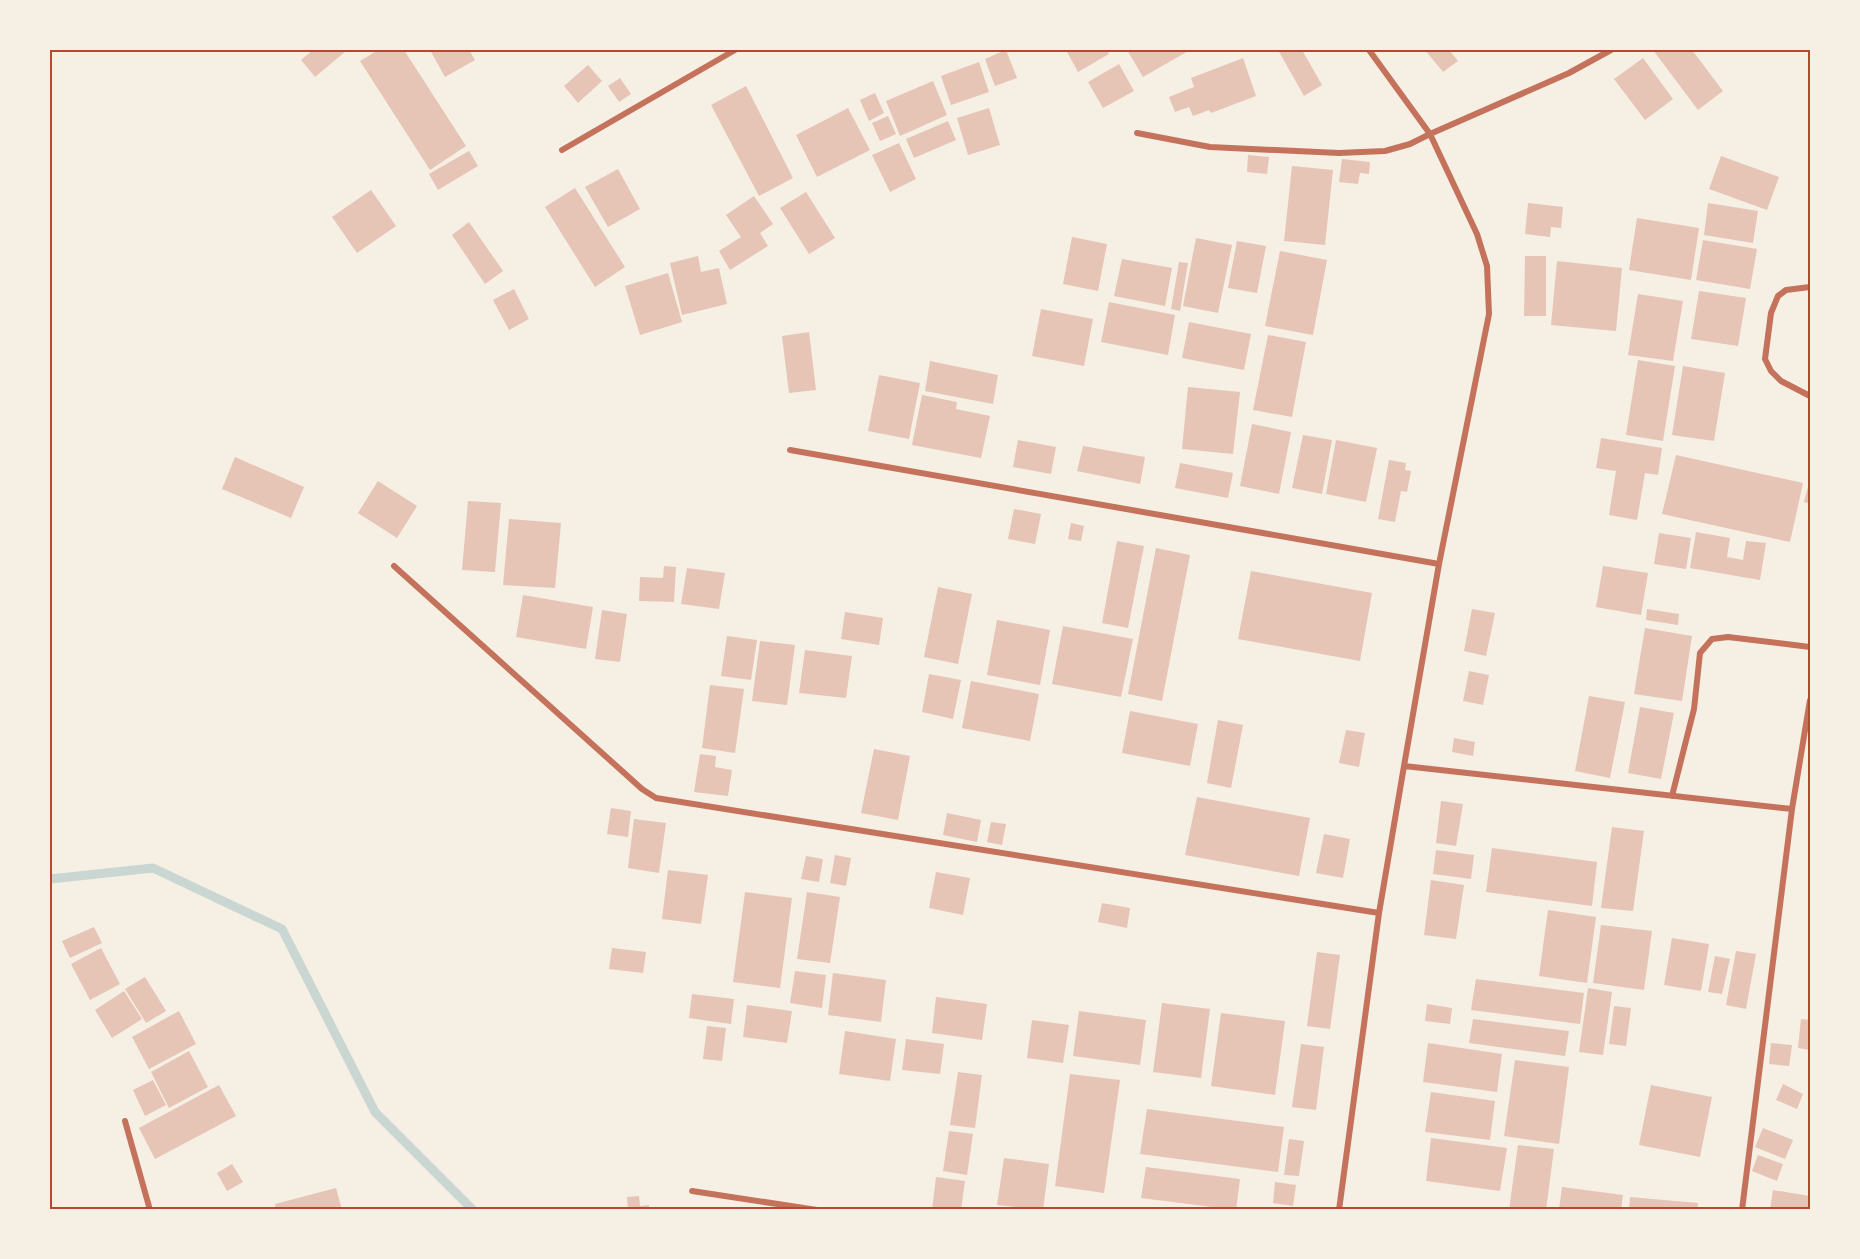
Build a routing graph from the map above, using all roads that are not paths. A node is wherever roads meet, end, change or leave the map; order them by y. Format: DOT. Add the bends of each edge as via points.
graph roads {
  1 [pos="735,50"];
  2 [pos="1368,50"];
  3 [pos="1611,50"];
  4 [pos="1137,133"];
  5 [pos="1430,134"];
  6 [pos="562,150"];
  7 [pos="1810,287"];
  8 [pos="1810,396"];
  9 [pos="790,450"];
  10 [pos="1439,564"];
  11 [pos="394,566"];
  12 [pos="1810,647"];
  13 [pos="1810,700"];
  14 [pos="1404,766"];
  15 [pos="1672,796"];
  16 [pos="1792,809"];
  17 [pos="1379,913"];
  18 [pos="125,1121"];
  19 [pos="692,1191"];
  20 [pos="150,1209"];
  21 [pos="817,1209"];
  22 [pos="1339,1209"];
  23 [pos="1742,1209"];
  1 -- 6 [label="street"];
  2 -- 5 [label="street"];
  3 -- 5 [label="street" via="1569,73"];
  4 -- 5 [label="street" via="1210,147 1339,153 1385,151"];
  5 -- 10 [label="street" via="1477,234 1487,266 1489,314"];
  7 -- 8 [label="street" via="1786,290 1778,296 1771,313 1765,359 1781,381"];
  9 -- 10 [label="street"];
  10 -- 14 [label="street"];
  11 -- 17 [label="street" via="656,798"];
  12 -- 15 [label="street" via="1728,637 1712,639 1700,653 1694,709"];
  13 -- 16 [label="street"];
  14 -- 15 [label="street"];
  14 -- 17 [label="street"];
  15 -- 16 [label="street"];
  16 -- 23 [label="street"];
  17 -- 22 [label="street"];
  18 -- 20 [label="street"];
  19 -- 21 [label="street"];
}
